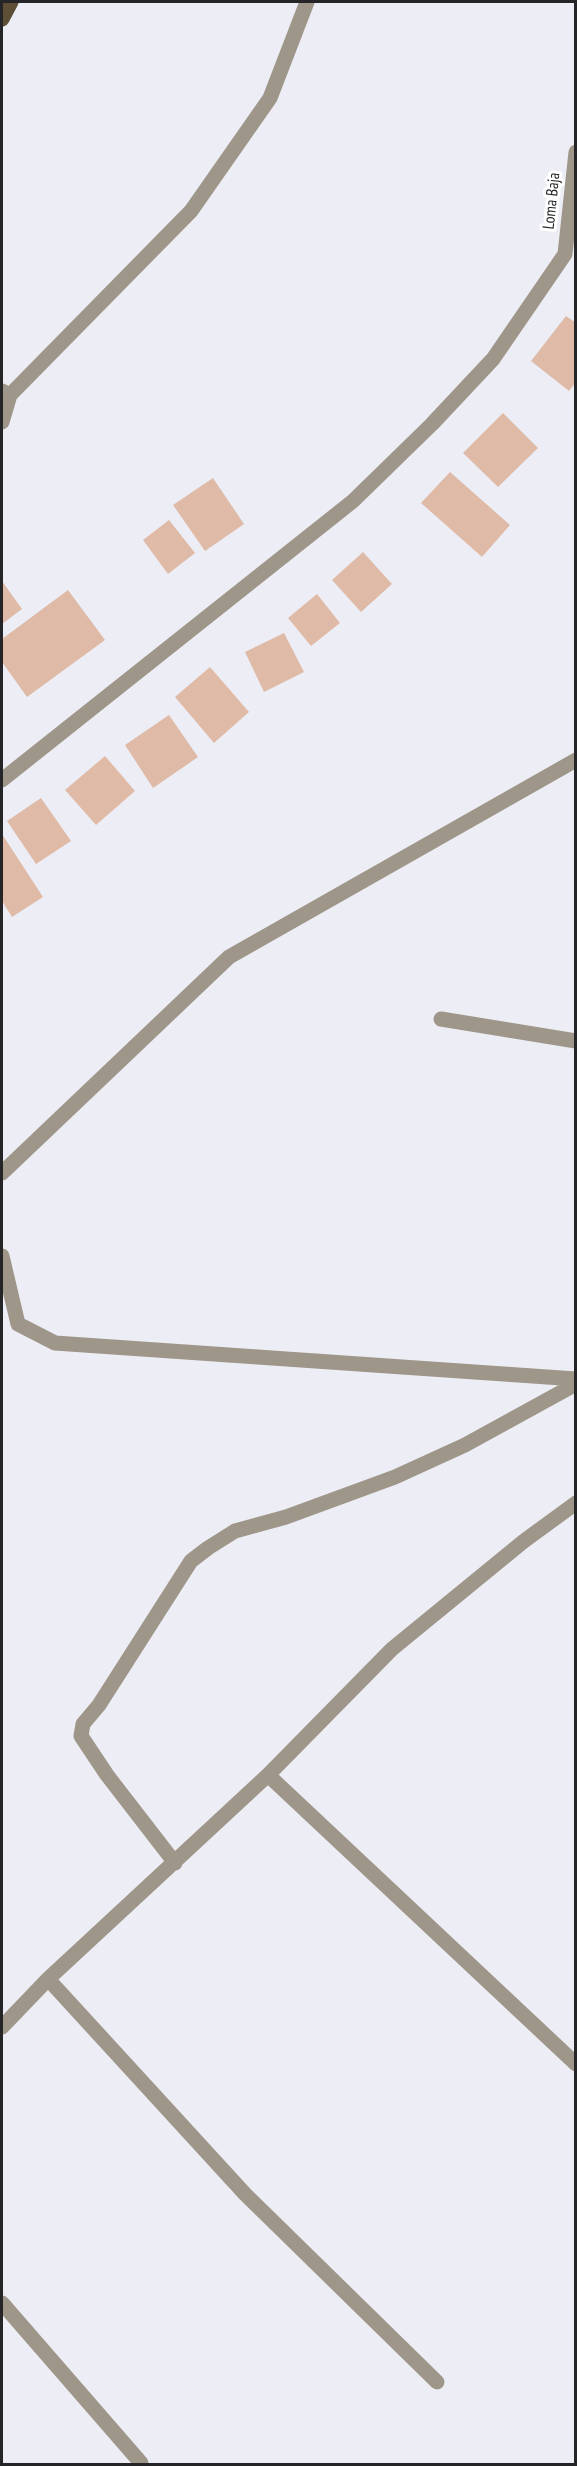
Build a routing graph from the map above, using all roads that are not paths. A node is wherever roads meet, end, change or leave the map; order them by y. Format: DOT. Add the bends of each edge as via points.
graph roads {
  1 [pos="11,2"];
  2 [pos="307,2"];
  3 [pos="2,19"];
  4 [pos="576,152"];
  5 [pos="6,393"];
  6 [pos="2,422"];
  7 [pos="576,760"];
  8 [pos="2,780"];
  9 [pos="441,1019"];
  10 [pos="576,1041"];
  11 [pos="2,1173"];
  12 [pos="2,1256"];
  13 [pos="576,1379"];
  14 [pos="576,1384"];
  15 [pos="576,1503"];
  16 [pos="268,1775"];
  17 [pos="175,1863"];
  18 [pos="48,1978"];
  19 [pos="2,2027"];
  20 [pos="576,2064"];
  21 [pos="2,2303"];
  22 [pos="437,2382"];
  23 [pos="141,2463"];
  1 -- 3 [label="main road"];
  2 -- 5 [label="street" via="270,98 191,211"];
  4 -- 8 [label="street, Loma Baja" via="565,254 493,359 353,501"];
  5 -- 6 [label="street"];
  7 -- 11 [label="street" via="230,957"];
  9 -- 10 [label="street"];
  12 -- 13 [label="street" via="18,1324 55,1343"];
  14 -- 17 [label="street" via="395,1477 286,1517 235,1531 191,1561 83,1724 81,1736"];
  15 -- 16 [label="street" via="392,1649"];
  16 -- 17 [label="street"];
  16 -- 20 [label="street"];
  17 -- 18 [label="street"];
  18 -- 19 [label="street"];
  18 -- 22 [label="street" via="244,2194"];
  21 -- 23 [label="street"];
}
